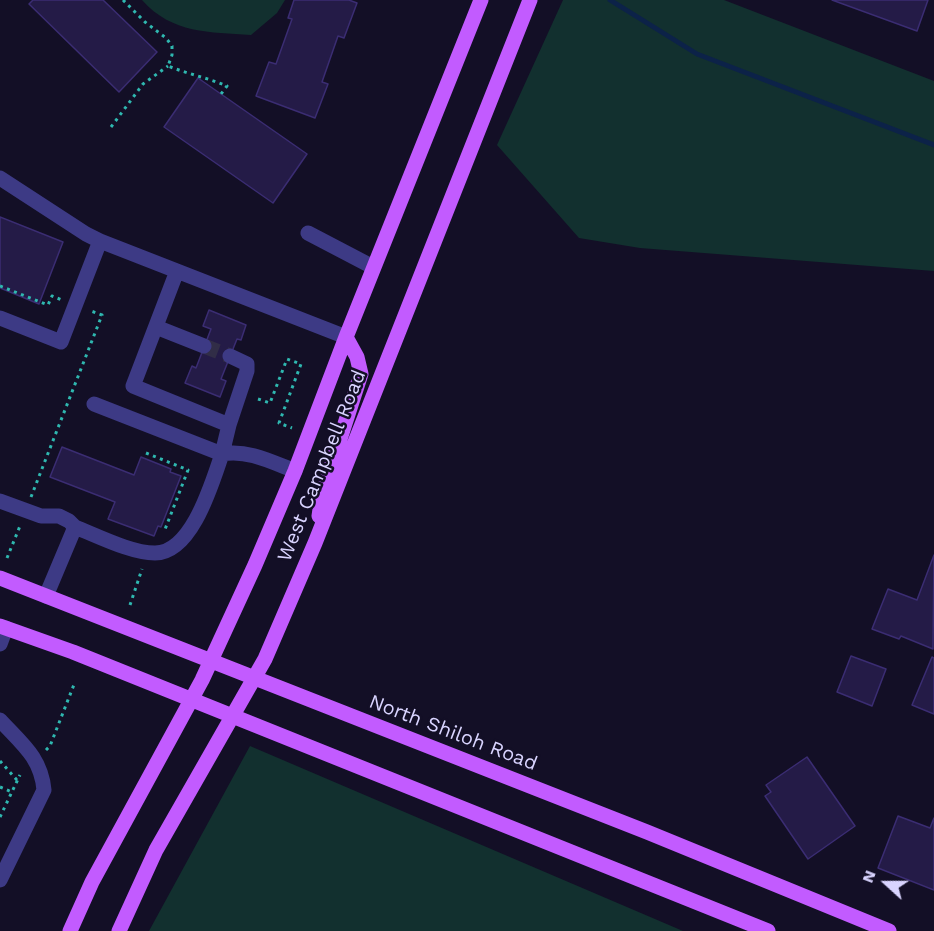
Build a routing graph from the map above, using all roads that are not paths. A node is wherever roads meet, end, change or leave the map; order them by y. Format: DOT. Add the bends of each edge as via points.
graph roads {
  1 [pos="481,0"];
  2 [pos="530,0"];
  3 [pos="0,178"];
  4 [pos="308,233"];
  5 [pos="100,241"];
  6 [pos="374,267"];
  7 [pos="177,271"];
  8 [pos="0,318"];
  9 [pos="156,327"];
  10 [pos="346,337"];
  11 [pos="204,346"];
  12 [pos="230,356"];
  13 [pos="94,404"];
  14 [pos="229,425"];
  15 [pos="222,454"];
  16 [pos="295,471"];
  17 [pos="0,501"];
  18 [pos="75,527"];
  19 [pos="315,543"];
  20 [pos="0,578"];
  21 [pos="46,596"];
  22 [pos="3,627"];
  23 [pos="0,644"];
  24 [pos="212,661"];
  25 [pos="255,678"];
  26 [pos="191,701"];
  27 [pos="233,718"];
  28 [pos="0,720"];
  29 [pos="2,872"];
  30 [pos="70,931"];
  31 [pos="119,931"];
  32 [pos="768,931"];
  33 [pos="889,931"];
  1 -- 6 [label="main road, West Campbell Road"];
  2 -- 19 [label="main road, West Campbell Road"];
  3 -- 5 [label="lane"];
  4 -- 6 [label="lane"];
  5 -- 7 [label="lane"];
  5 -- 8 [label="lane" via="61,342"];
  6 -- 10 [label="main road, West Campbell Road"];
  7 -- 9 [label="lane"];
  7 -- 10 [label="lane"];
  9 -- 11 [label="lane"];
  9 -- 14 [label="lane" via="133,386"];
  10 -- 16 [label="main road, West Campbell Road"];
  10 -- 19 [label="main road" via="361,374 322,495"];
  12 -- 14 [label="lane" via="247,364 248,371"];
  13 -- 15 [label="lane"];
  14 -- 15 [label="lane"];
  15 -- 16 [label="lane" via="251,454"];
  15 -- 18 [label="lane" via="194,526 179,544 158,553 144,551"];
  16 -- 24 [label="main road, West Campbell Road"];
  17 -- 18 [label="lane" via="41,516 59,516"];
  18 -- 21 [label="lane"];
  19 -- 25 [label="main road, West Campbell Road"];
  20 -- 21 [label="main road, North Shiloh Road"];
  21 -- 24 [label="main road, North Shiloh Road"];
  22 -- 23 [label="lane"];
  22 -- 26 [label="main road"];
  24 -- 25 [label="main road, North Shiloh Road"];
  24 -- 26 [label="main road, West Campbell Road"];
  25 -- 27 [label="main road, West Campbell Road"];
  25 -- 33 [label="main road, North Shiloh Road"];
  26 -- 27 [label="main road"];
  26 -- 30 [label="main road, West Campbell Road" via="92,882"];
  27 -- 31 [label="main road, West Campbell Road" via="156,850"];
  27 -- 32 [label="main road"];
  28 -- 29 [label="lane" via="34,757 44,790"];
}
